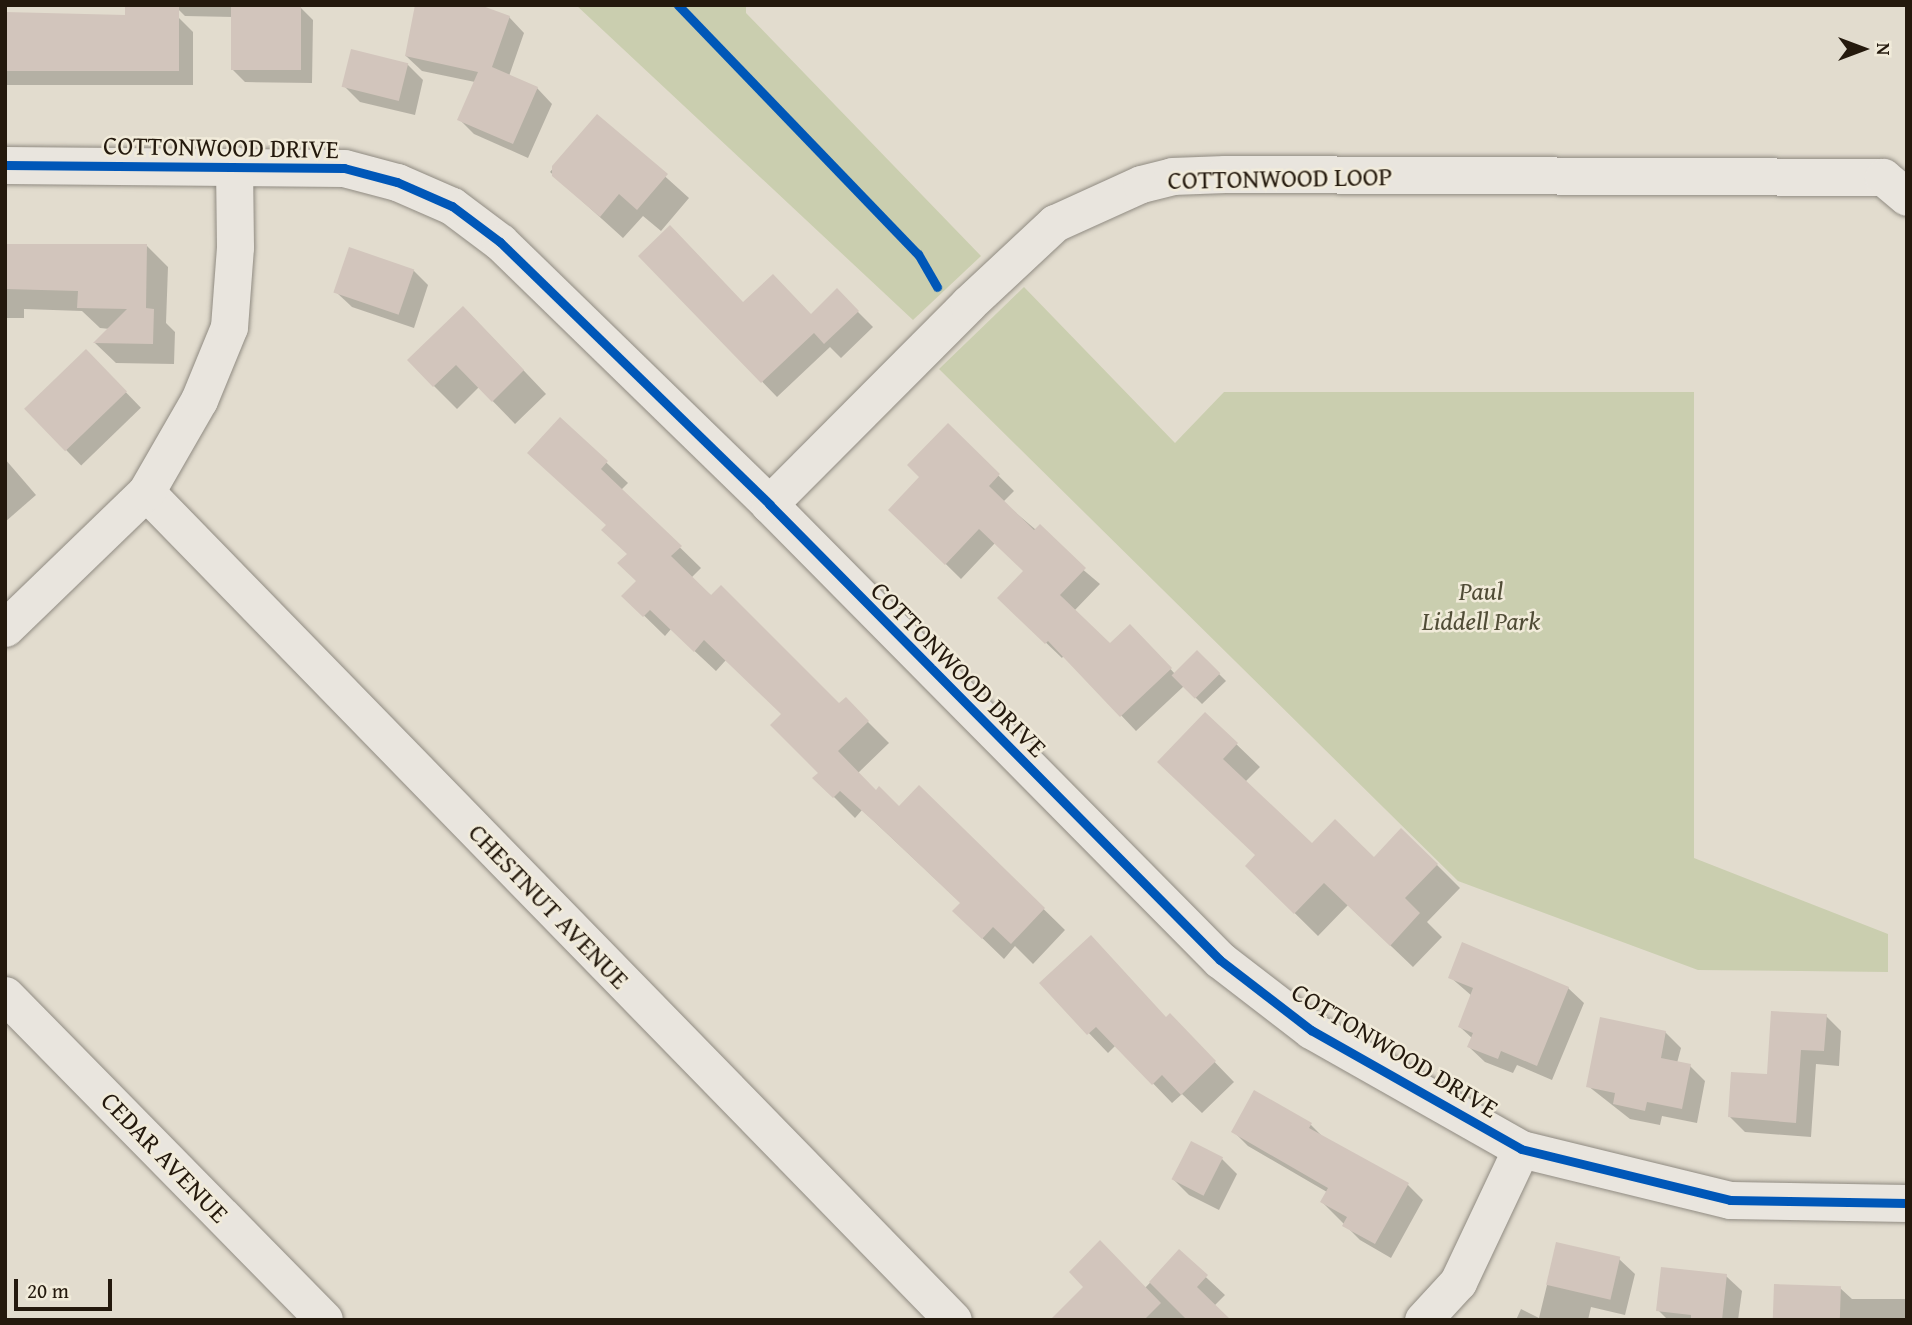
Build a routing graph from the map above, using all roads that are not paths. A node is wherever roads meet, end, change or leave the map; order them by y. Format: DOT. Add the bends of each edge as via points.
graph roads {
  1 [pos="5,165"];
  2 [pos="234,165"];
  3 [pos="1907,197"];
  4 [pos="146,492"];
  5 [pos="769,504"];
  6 [pos="5,628"];
  7 [pos="5,995"];
  8 [pos="1521,1150"];
  9 [pos="1907,1203"];
  10 [pos="324,1320"];
  11 [pos="953,1320"];
  12 [pos="1423,1320"];
  1 -- 2 [label="street, COTTONWOOD DRIVE"];
  2 -- 4 [label="street" via="235,247 229,327 199,400"];
  2 -- 5 [label="street, COTTONWOOD DRIVE" via="344,168 397,182 452,206 500,242"];
  3 -- 5 [label="street, COTTONWOOD LOOP" via="1883,177 1225,174 1172,176 1141,184 1055,223 976,295"];
  4 -- 6 [label="street"];
  4 -- 11 [label="street, CHESTNUT AVENUE"];
  5 -- 8 [label="street, COTTONWOOD DRIVE" via="1220,960 1311,1030"];
  7 -- 10 [label="street, CEDAR AVENUE"];
  8 -- 9 [label="street, COTTONWOOD DRIVE" via="1730,1200"];
  8 -- 12 [label="street" via="1458,1282"];
}
